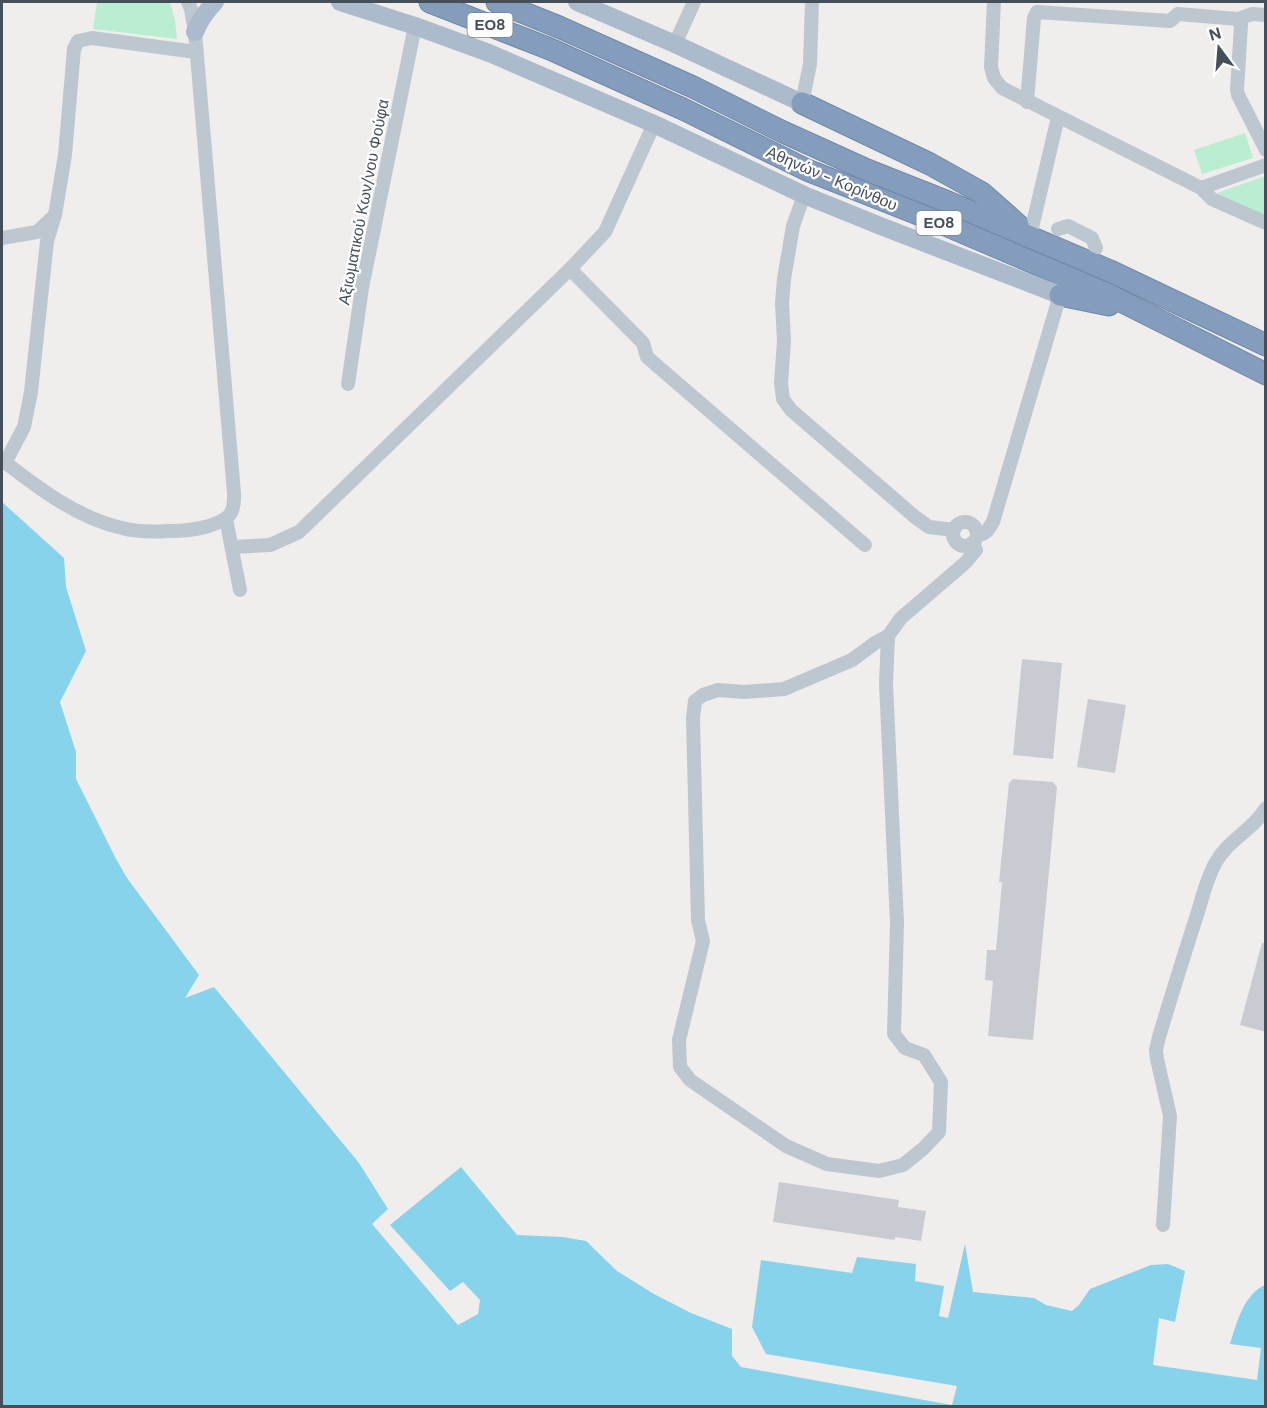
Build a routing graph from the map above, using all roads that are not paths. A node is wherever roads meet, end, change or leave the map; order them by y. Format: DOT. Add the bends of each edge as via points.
graph roads {
  1 [pos="215,2"];
  2 [pos="340,2"];
  3 [pos="430,2"];
  4 [pos="497,2"];
  5 [pos="577,2"];
  6 [pos="694,2"];
  7 [pos="812,2"];
  8 [pos="994,2"];
  9 [pos="190,4"];
  10 [pos="1178,8"];
  11 [pos="1266,15"];
  12 [pos="1238,19"];
  13 [pos="415,26"];
  14 [pos="195,32"];
  15 [pos="675,44"];
  16 [pos="196,52"];
  17 [pos="1027,102"];
  18 [pos="802,104"];
  19 [pos="1058,117"];
  20 [pos="654,124"];
  21 [pos="1266,150"];
  22 [pos="1266,165"];
  23 [pos="1200,189"];
  24 [pos="804,195"];
  25 [pos="55,215"];
  26 [pos="1266,223"];
  27 [pos="1058,229"];
  28 [pos="1030,236"];
  29 [pos="2,238"];
  30 [pos="1096,248"];
  31 [pos="570,269"];
  32 [pos="1060,295"];
  33 [pos="1148,314"];
  34 [pos="1266,345"];
  35 [pos="1266,374"];
  36 [pos="348,384"];
  37 [pos="3,461"];
  38 [pos="226,519"];
  39 [pos="978,539"];
  40 [pos="865,545"];
  41 [pos="232,547"];
  42 [pos="240,590"];
  43 [pos="888,636"];
  44 [pos="1266,808"];
  45 [pos="1163,1225"];
  1 -- 14 [label="main road"];
  2 -- 13 [label="main road"];
  3 -- 33 [label="highway, Αθηνών - Κορίνθου / ΕΟ8" via="550,49 807,170 980,239"];
  4 -- 28 [label="highway, Αθηνών - Κορίνθου / ΕΟ8" via="693,87 867,170"];
  5 -- 15 [label="main road"];
  6 -- 15 [label="street"];
  7 -- 18 [label="street" via="811,60"];
  8 -- 17 [label="street" via="992,74 1002,88"];
  9 -- 14 [label="street"];
  10 -- 12 [label="street"];
  10 -- 17 [label="street" via="1170,21 1037,12"];
  11 -- 12 [label="street"];
  12 -- 21 [label="street" via="1238,94"];
  13 -- 20 [label="main road" via="489,53"];
  13 -- 36 [label="street, Αξιωματικού Κων/νου Φούφα" via="362,288"];
  14 -- 16 [label="street"];
  15 -- 18 [label="main road"];
  16 -- 25 [label="street" via="92,38 78,41"];
  16 -- 38 [label="street" via="234,494 233,509"];
  17 -- 19 [label="street"];
  18 -- 28 [label="highway" via="982,193"];
  19 -- 23 [label="street"];
  19 -- 28 [label="street"];
  20 -- 24 [label="main road"];
  20 -- 31 [label="street" via="605,232"];
  22 -- 23 [label="street"];
  23 -- 26 [label="street" via="1212,199"];
  24 -- 32 [label="main road"];
  24 -- 39 [label="street" via="793,226 784,279 783,399 790,410 915,517 929,527 954,530 966,522 974,525"];
  25 -- 29 [label="street" via="37,232"];
  25 -- 37 [label="street" via="47,241 24,427"];
  27 -- 30 [label="street" via="1068,226 1092,238"];
  28 -- 34 [label="highway, Αθηνών - Κορίνθου / ΕΟ8"];
  31 -- 40 [label="street" via="643,343 647,357"];
  31 -- 41 [label="street" via="299,532 270,545"];
  32 -- 33 [label="highway"];
  32 -- 39 [label="street" via="993,522"];
  33 -- 35 [label="highway, Αθηνών - Κορίνθου / ΕΟ8"];
  37 -- 38 [label="street" via="76,510 123,528 183,531"];
  38 -- 41 [label="street"];
  39 -- 43 [label="street" via="957,570 901,618"];
  41 -- 42 [label="street"];
  43 -- 43 [label="street" via="897,923 894,1034 905,1048 924,1054 941,1082 939,1132 903,1165 879,1171 827,1164 786,1146 690,1080 680,1067 679,1040 703,941 698,920 695,701 718,690 784,689 852,660"];
  44 -- 45 [label="street" via="1215,862 1159,1037 1157,1059 1170,1116"];
}
